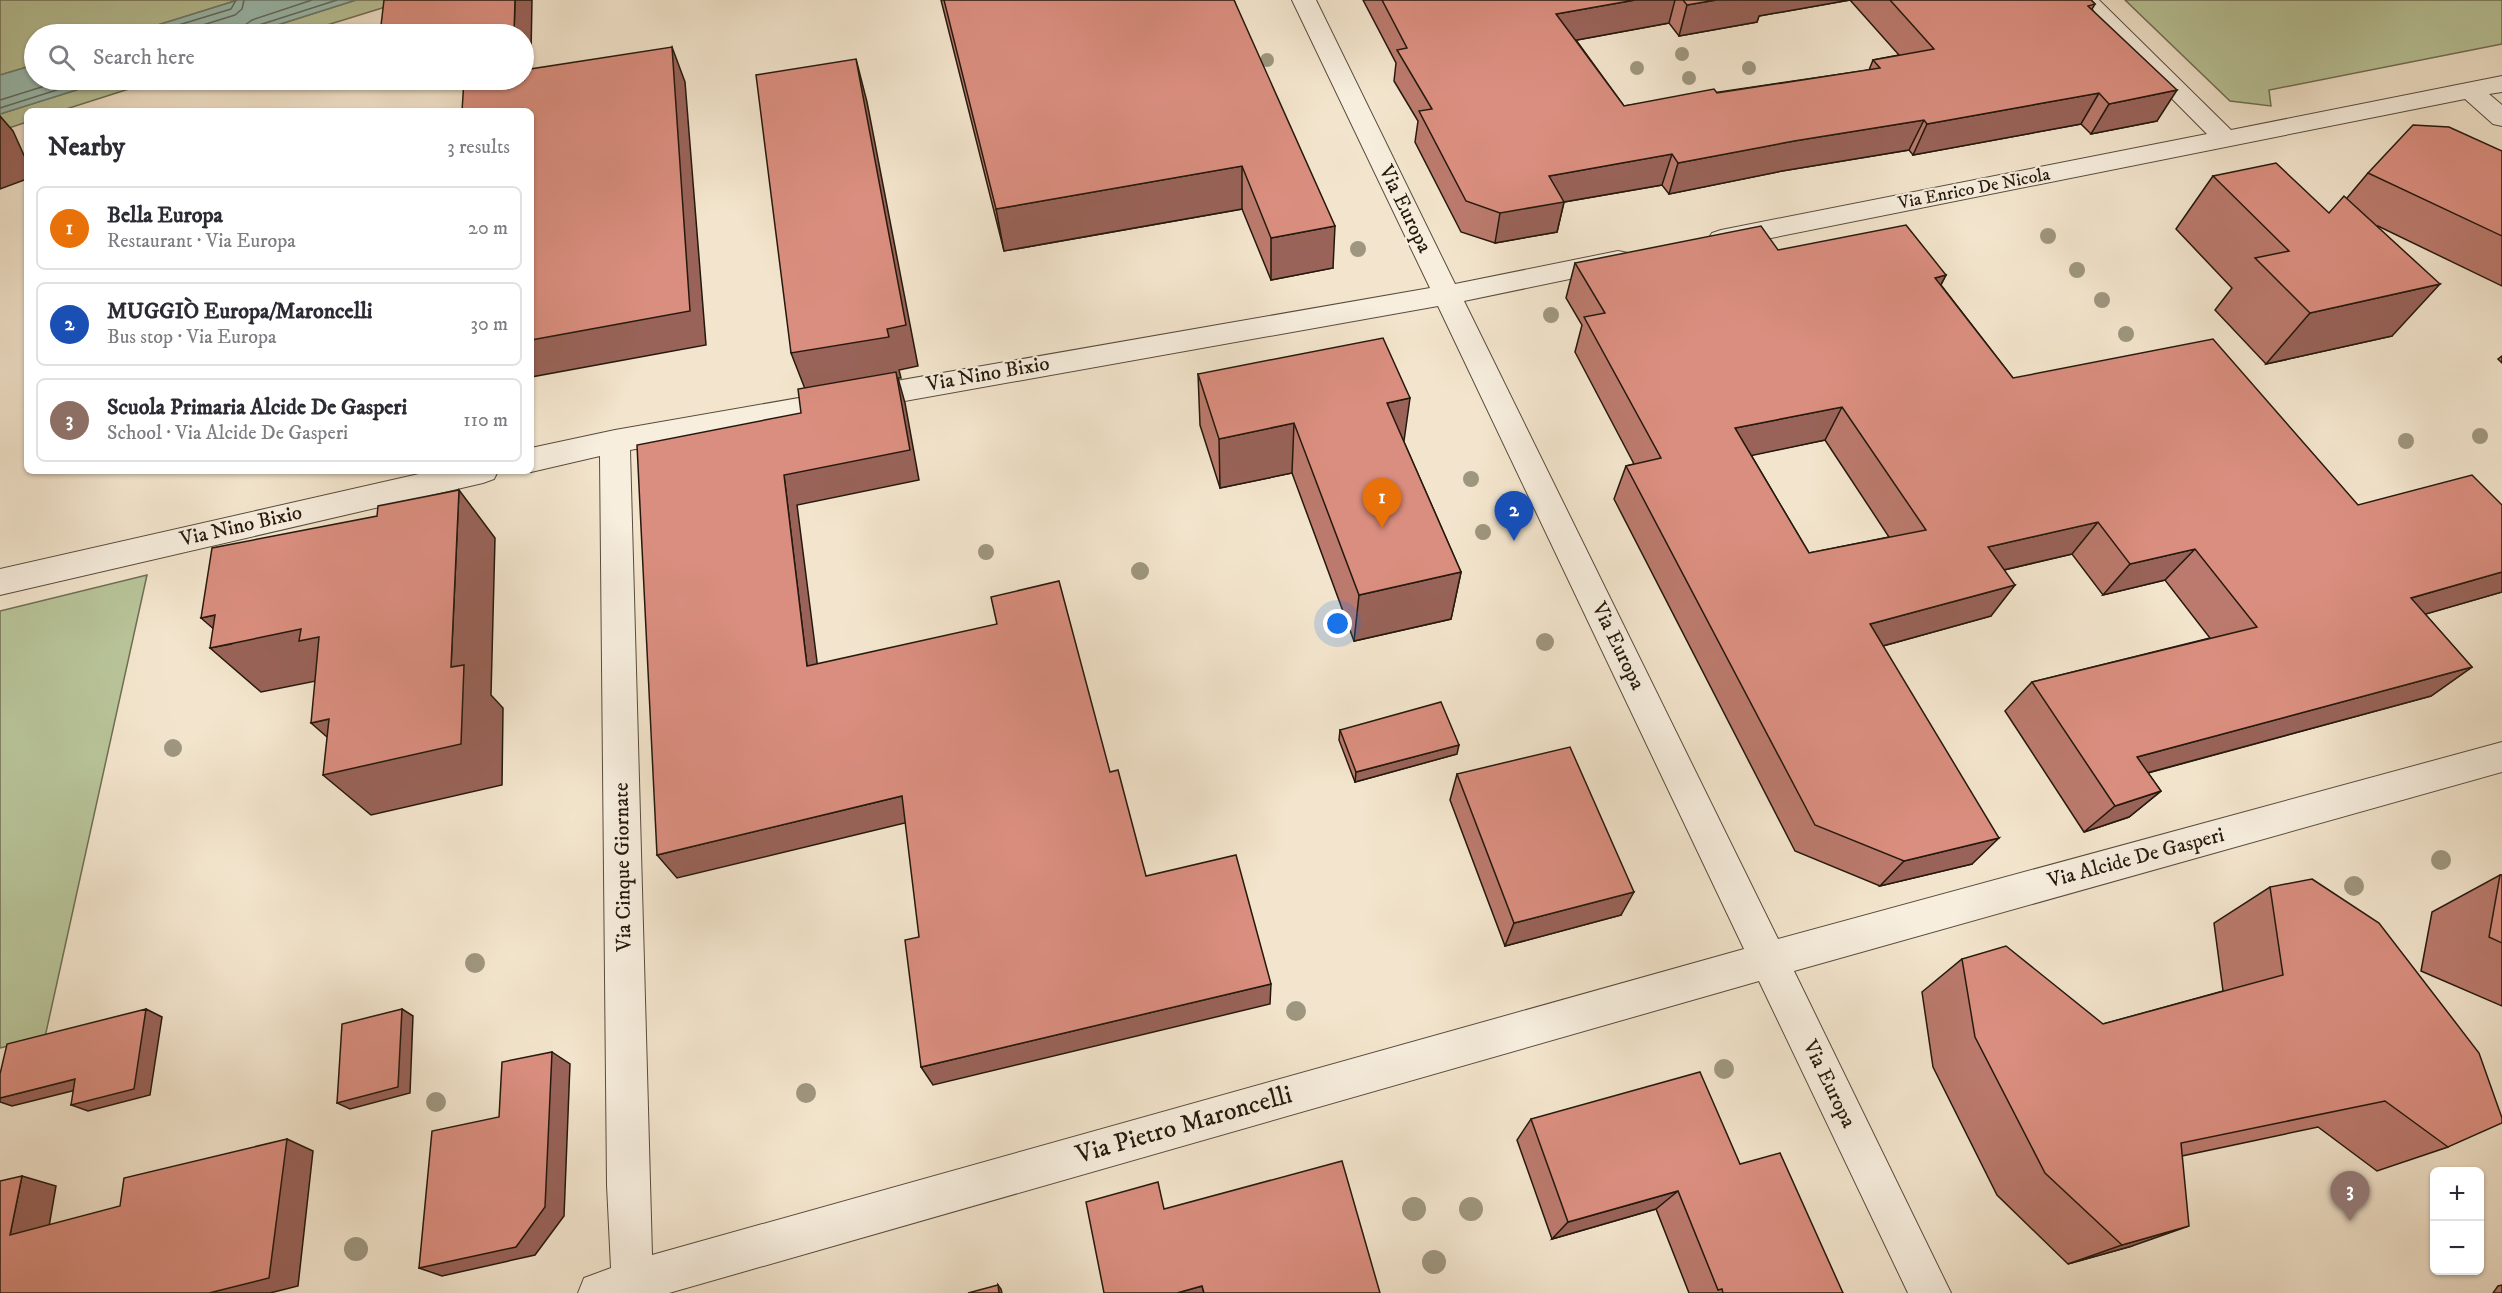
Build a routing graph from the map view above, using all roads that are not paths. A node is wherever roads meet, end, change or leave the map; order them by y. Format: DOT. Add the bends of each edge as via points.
graph roads {
  1 [pos="1304,0"];
  2 [pos="2086,0"];
  3 [pos="2502,84"];
  4 [pos="2469,90"];
  5 [pos="2502,118"];
  6 [pos="2226,139"];
  7 [pos="1692,245"];
  8 [pos="1646,254"];
  9 [pos="1447,295"];
  10 [pos="615,441"];
  11 [pos="534,459"];
  12 [pos="470,474"];
  13 [pos="0,582"];
  14 [pos="2502,757"];
  15 [pos="1770,961"];
  16 [pos="622,1290"];
  17 [pos="1930,1293"];
  1 -- 9 [label="street, Via Europa"];
  2 -- 6 [label="street"];
  3 -- 4 [label="street, Via Enrico De Nicola"];
  4 -- 5 [label="street"];
  4 -- 6 [label="street, Via Enrico De Nicola"];
  6 -- 7 [label="street, Via Enrico De Nicola"];
  8 -- 9 [label="street"];
  9 -- 10 [label="street, Via Nino Bixio"];
  9 -- 15 [label="street, Via Europa"];
  10 -- 11 [label="street, Via Nino Bixio"];
  10 -- 16 [label="street, Via Cinque Giornate" via="628,1185"];
  12 -- 13 [label="street, Via Nino Bixio"];
  14 -- 15 [label="street, Via Alcide De Gasperi"];
  15 -- 16 [label="street, Via Pietro Maroncelli" via="780,1239"];
  15 -- 17 [label="street, Via Europa"];
}
